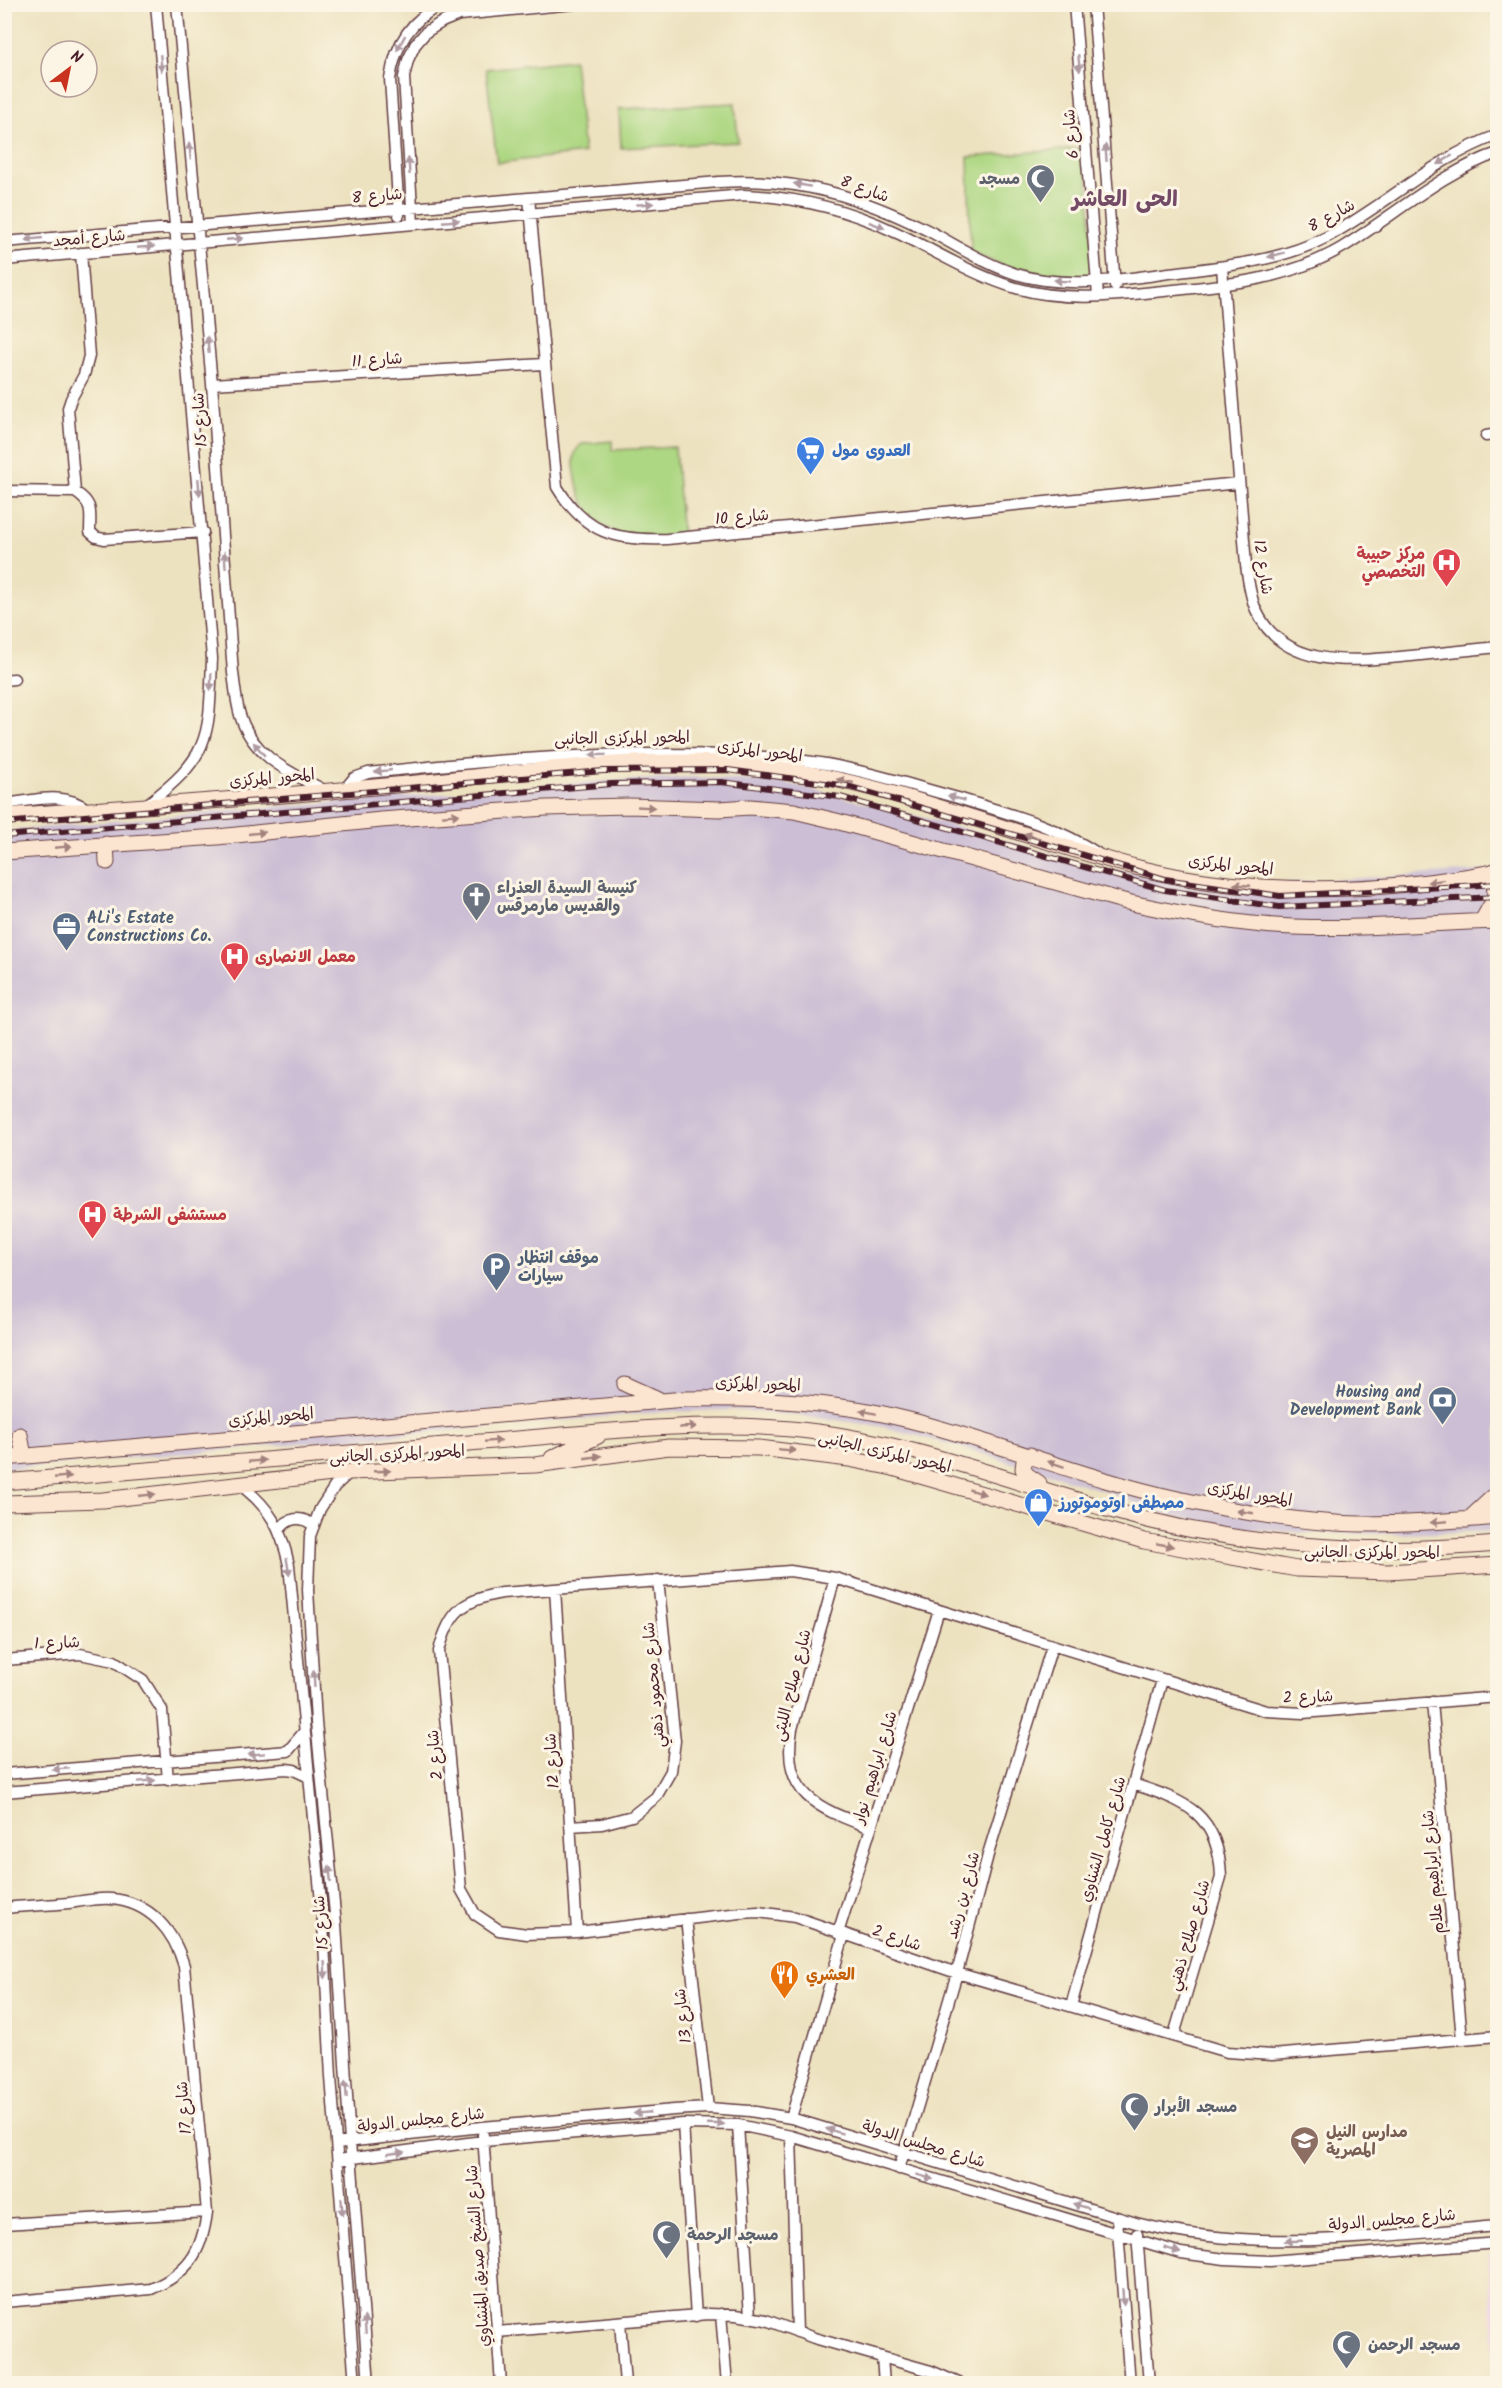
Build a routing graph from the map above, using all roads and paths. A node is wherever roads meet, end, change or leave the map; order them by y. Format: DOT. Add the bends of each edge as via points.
graph roads {
  1 [pos="156,4"];
  2 [pos="177,4"];
  3 [pos="443,4"];
  4 [pos="574,4"];
  5 [pos="1074,4"];
  6 [pos="1093,4"];
  7 [pos="1497,135"];
  8 [pos="1497,153"];
  9 [pos="529,198"];
  10 [pos="412,208"];
  11 [pos="399,209"];
  12 [pos="531,215"];
  13 [pos="197,225"];
  14 [pos="400,225"];
  15 [pos="413,225"];
  16 [pos="176,227"];
  17 [pos="4,242"];
  18 [pos="199,243"];
  19 [pos="177,244"];
  20 [pos="81,253"];
  21 [pos="4,260"];
  22 [pos="1222,267"];
  23 [pos="1115,280"];
  24 [pos="1096,281"];
  25 [pos="1223,285"];
  26 [pos="1116,295"];
  27 [pos="1098,296"];
  28 [pos="544,364"];
  29 [pos="212,384"];
  30 [pos="1497,434"];
  31 [pos="1486,436"];
  32 [pos="1239,483"];
  33 [pos="4,491"];
  34 [pos="75,492"];
  35 [pos="203,532"];
  36 [pos="1497,647"];
  37 [pos="326,791"];
  38 [pos="4,804"];
  39 [pos="146,805"];
  40 [pos="88,810"];
  41 [pos="4,816"];
  42 [pos="106,844"];
  43 [pos="4,852"];
  44 [pos="107,862"];
  45 [pos="1496,871"];
  46 [pos="1482,921"];
  47 [pos="1497,921"];
  48 [pos="625,1384"];
  49 [pos="661,1401"];
  50 [pos="606,1432"];
  51 [pos="20,1435"];
  52 [pos="964,1436"];
  53 [pos="1030,1455"];
  54 [pos="24,1456"];
  55 [pos="4,1458"];
  56 [pos="535,1465"];
  57 [pos="350,1472"];
  58 [pos="993,1473"];
  59 [pos="27,1480"];
  60 [pos="4,1482"];
  61 [pos="238,1484"];
  62 [pos="1060,1494"];
  63 [pos="1494,1496"];
  64 [pos="62,1501"];
  65 [pos="4,1503"];
  66 [pos="1497,1517"];
  67 [pos="1468,1520"];
  68 [pos="314,1526"];
  69 [pos="279,1531"];
  70 [pos="1494,1547"];
  71 [pos="1497,1565"];
  72 [pos="835,1578"];
  73 [pos="658,1580"];
  74 [pos="555,1589"];
  75 [pos="939,1610"];
  76 [pos="1052,1646"];
  77 [pos="4,1660"];
  78 [pos="1162,1680"];
  79 [pos="1497,1697"];
  80 [pos="1432,1702"];
  81 [pos="304,1731"];
  82 [pos="166,1760"];
  83 [pos="4,1774"];
  84 [pos="309,1777"];
  85 [pos="168,1780"];
  86 [pos="1133,1784"];
  87 [pos="4,1792"];
  88 [pos="324,1817"];
  89 [pos="313,1818"];
  90 [pos="570,1826"];
  91 [pos="871,1828"];
  92 [pos="4,1908"];
  93 [pos="686,1919"];
  94 [pos="577,1932"];
  95 [pos="841,1934"];
  96 [pos="957,1973"];
  97 [pos="1071,2006"];
  98 [pos="1174,2035"];
  99 [pos="1497,2036"];
  100 [pos="1462,2039"];
  101 [pos="708,2108"];
  102 [pos="674,2110"];
  103 [pos="791,2118"];
  104 [pos="679,2124"];
  105 [pos="738,2125"];
  106 [pos="482,2127"];
  107 [pos="791,2136"];
  108 [pos="483,2141"];
  109 [pos="350,2142"];
  110 [pos="337,2143"];
  111 [pos="904,2152"];
  112 [pos="351,2159"];
  113 [pos="338,2160"];
  114 [pos="899,2169"];
  115 [pos="207,2212"];
  116 [pos="1117,2218"];
  117 [pos="1136,2223"];
  118 [pos="4,2224"];
  119 [pos="1497,2226"];
  120 [pos="1436,2231"];
  121 [pos="1118,2234"];
  122 [pos="1138,2240"];
  123 [pos="1497,2243"];
  124 [pos="1438,2248"];
  125 [pos="4,2302"];
  126 [pos="721,2314"];
  127 [pos="696,2316"];
  128 [pos="750,2317"];
  129 [pos="620,2322"];
  130 [pos="497,2332"];
  131 [pos="796,2332"];
  132 [pos="882,2357"];
  133 [pos="354,2383"];
  134 [pos="369,2384"];
  135 [pos="501,2384"];
  136 [pos="625,2384"];
  137 [pos="727,2384"];
  138 [pos="884,2384"];
  139 [pos="962,2384"];
  140 [pos="1130,2384"];
  141 [pos="1149,2384"];
  1 -- 16 [label="street, شارع 15, one-way"];
  13 -- 2 [label="street, شارع 15, one-way"];
  3 -- 11 [label="street, one-way" via="412,25 393,59 390,79"];
  10 -- 4 [label="street, one-way" via="404,77 415,45 426,32 459,15"];
  5 -- 24 [label="street, شارع 6, one-way"];
  23 -- 6 [label="street, شارع 6, one-way"];
  7 -- 22 [label="street, شارع 8, one-way" via="1447,158 1324,238 1276,255"];
  8 -- 25 [label="street, شارع 8" via="1463,169 1320,259 1272,276"];
  9 -- 10 [label="street, شارع 8"];
  9 -- 12 [label="street, شارع 10"];
  24 -- 9 [label="street, شارع 8, one-way" via="1045,280 1018,274 983,261 895,215 799,184 746,180"];
  10 -- 11 [label="street, شارع 8"];
  10 -- 15 [label="street"];
  11 -- 13 [label="street, شارع 8"];
  11 -- 14 [label="street"];
  15 -- 12 [label="street, شارع 8, one-way"];
  12 -- 27 [label="street, شارع 8, one-way" via="744,195 799,199 891,230 984,278 1026,291"];
  12 -- 28 [label="street, شارع 10"];
  13 -- 16 [label="street, شارع 8"];
  13 -- 18 [label="street, شارع 15"];
  14 -- 15 [label="street, شارع 8"];
  18 -- 14 [label="street, شارع 8, one-way"];
  16 -- 17 [label="street, شارع أمجد, one-way"];
  16 -- 19 [label="street, شارع 15"];
  18 -- 19 [label="street, شارع 8"];
  29 -- 18 [label="street, شارع 15, one-way"];
  20 -- 19 [label="street, شارع أمجد, one-way"];
  19 -- 35 [label="street, شارع 15, one-way"];
  20 -- 21 [label="street, شارع أمجد"];
  20 -- 34 [label="street" via="89,356 68,408"];
  22 -- 23 [label="street, شارع 8"];
  22 -- 25 [label="street, شارع 12"];
  23 -- 24 [label="street, شارع 8"];
  23 -- 26 [label="street, شارع 6"];
  24 -- 27 [label="street, شارع 6"];
  25 -- 26 [label="street, شارع 8"];
  25 -- 32 [label="street, شارع 12"];
  26 -- 27 [label="street, شارع 8"];
  28 -- 29 [label="street, شارع 11"];
  28 -- 32 [label="street, شارع 10" via="557,487 583,520 601,532 625,538 667,539"];
  37 -- 29 [label="street, شارع 15, one-way" via="269,760 245,729 239,713"];
  30 -- 31 [label="street"];
  32 -- 36 [label="street, شارع 12" via="1250,590 1256,610 1286,646 1306,655 1349,661"];
  33 -- 34 [label="street"];
  34 -- 35 [label="street" via="90,506 90,532 96,537"];
  35 -- 39 [label="street, شارع 15, one-way" via="212,658 208,728 191,764"];
  37 -- 39 [label="main road, المحور المركزى"];
  45 -- 37 [label="main road, المحور المركزى, one-way" via="1415,884 1338,888 1221,883 1107,859 875,788 753,765 687,762 594,766"];
  38 -- 40 [label="street" via="59,798 75,801"];
  39 -- 40 [label="main road, المحور المركزى"];
  40 -- 41 [label="main road, المحور المركزى"];
  43 -- 42 [label="main road, one-way"];
  42 -- 44 [label="main road"];
  42 -- 46 [label="main road, one-way" via="546,808 760,807 866,828 1174,913 1311,927"];
  45 -- 46 [label="main road" via="1495,898"];
  46 -- 47 [label="main road"];
  48 -- 49 [label="main road"];
  52 -- 49 [label="main road, المحور المركزى, one-way" via="908,1420 798,1402 741,1398"];
  49 -- 54 [label="main road, المحور المركزى"];
  50 -- 56 [label="main road"];
  50 -- 58 [label="main road, one-way" via="740,1425 794,1429 872,1441"];
  59 -- 50 [label="main road, one-way"];
  51 -- 54 [label="main road"];
  52 -- 53 [label="main road, المحور المركزى"];
  52 -- 58 [label="main road" via="1000,1456 1000,1466"];
  53 -- 62 [label="main road" via="1022,1465 1024,1472"];
  67 -- 53 [label="main road, المحور المركزى, one-way" via="1360,1524 1240,1511 1116,1483"];
  54 -- 55 [label="main road, المحور المركزى"];
  57 -- 56 [label="main road, المحور المركزى الجانبى, one-way"];
  56 -- 71 [label="main road, المحور المركزى الجانبى, one-way" via="669,1447 804,1452 893,1468 1144,1541 1297,1569 1388,1572"];
  57 -- 61 [label="main road, المحور المركزى الجانبى"];
  57 -- 68 [label="street, شارع 15" via="335,1486"];
  58 -- 62 [label="main road"];
  59 -- 60 [label="main road"];
  59 -- 64 [label="main road"];
  64 -- 61 [label="main road, المحور المركزى الجانبى, one-way"];
  61 -- 69 [label="street, شارع 15" via="257,1498"];
  62 -- 70 [label="main road" via="1171,1526 1260,1540 1358,1550"];
  63 -- 67 [label="main road"];
  64 -- 65 [label="main road, المحور المركزى الجانبى"];
  66 -- 67 [label="main road, المحور المركزى"];
  68 -- 69 [label="street" via="293,1519"];
  88 -- 68 [label="street, شارع 15, one-way" via="308,1590 310,1536"];
  69 -- 81 [label="street, شارع 15, one-way" via="288,1565"];
  72 -- 73 [label="street, شارع 2" via="778,1571"];
  72 -- 75 [label="street, شارع 2"];
  72 -- 91 [label="street, شارع صلاح الليثى" via="792,1729 791,1768 799,1787 812,1802 829,1813"];
  73 -- 74 [label="street, شارع 2"];
  73 -- 90 [label="street, شارع محمود ذهني" via="675,1741 671,1771 656,1797 632,1816 602,1824"];
  74 -- 90 [label="street, شارع 12"];
  74 -- 94 [label="street, شارع 2" via="479,1597 459,1609 445,1628 439,1651 461,1889 475,1914 499,1930 527,1934"];
  75 -- 76 [label="street, شارع 2"];
  75 -- 91 [label="street, شارع ابراهيم نوار"];
  76 -- 78 [label="street, شارع 2"];
  76 -- 96 [label="street, شارع بن رشد" via="989,1851"];
  77 -- 82 [label="street, شارع 1" via="80,1654 114,1661 143,1680 162,1710"];
  78 -- 80 [label="street, شارع 2" via="1247,1707 1284,1714"];
  78 -- 86 [label="street, شارع كامل الشناوي"];
  79 -- 80 [label="street, شارع 2"];
  80 -- 100 [label="street, شارع ابراهيم علام"];
  81 -- 82 [label="street, one-way" via="288,1751"];
  81 -- 84 [label="street, شارع 15"];
  82 -- 83 [label="street, one-way"];
  82 -- 85 [label="street, شارع 1"];
  84 -- 85 [label="street" via="286,1769"];
  84 -- 89 [label="street, شارع 15"];
  87 -- 85 [label="street, one-way"];
  86 -- 97 [label="street, شارع كامل الشناوي"];
  86 -- 98 [label="street, شارع صلاح ذهني" via="1188,1804 1214,1835 1220,1856 1221,1877"];
  88 -- 89 [label="street"];
  109 -- 88 [label="street, شارع 15, one-way" via="336,1924"];
  89 -- 110 [label="street, شارع 15, one-way"];
  90 -- 94 [label="street, شارع 12"];
  91 -- 95 [label="street, شارع ابراهيم نوار"];
  92 -- 115 [label="street, شارع 17" via="110,1899 132,1903 151,1913 166,1928 178,1946 184,1966"];
  93 -- 94 [label="street, شارع 2"];
  93 -- 95 [label="street, شارع 2" via="740,1913 777,1914"];
  93 -- 101 [label="street, شارع 13"];
  95 -- 96 [label="street, شارع 2"];
  95 -- 103 [label="street, شارع ابراهيم نوار"];
  96 -- 97 [label="street, شارع 2"];
  96 -- 111 [label="street, شارع بن رشد"];
  97 -- 98 [label="street, شارع 2"];
  98 -- 100 [label="street, شارع 2" via="1216,2050 1250,2055"];
  99 -- 100 [label="street, شارع 2"];
  101 -- 102 [label="street, شارع مجلس الدولة"];
  101 -- 103 [label="street, شارع مجلس الدولة"];
  102 -- 104 [label="street"];
  102 -- 106 [label="street, شارع مجلس الدولة, one-way"];
  111 -- 103 [label="street, شارع مجلس الدولة, one-way"];
  104 -- 105 [label="street, شارع مجلس الدولة, one-way"];
  104 -- 108 [label="street, شارع مجلس الدولة"];
  104 -- 127 [label="street"];
  105 -- 107 [label="street, شارع مجلس الدولة"];
  105 -- 128 [label="street"];
  106 -- 108 [label="street, شارع الشيخ صديق المنشاوي"];
  106 -- 109 [label="street, شارع مجلس الدولة"];
  107 -- 114 [label="street, شارع مجلس الدولة"];
  107 -- 131 [label="street"];
  112 -- 108 [label="street, شارع مجلس الدولة, one-way"];
  108 -- 130 [label="street, شارع الشيخ صديق المنشاوي"];
  109 -- 110 [label="street, شارع مجلس الدولة"];
  109 -- 112 [label="street, شارع 15"];
  110 -- 113 [label="street, شارع 15"];
  111 -- 114 [label="street, شارع بن رشد"];
  116 -- 111 [label="street, شارع مجلس الدولة, one-way"];
  112 -- 113 [label="street, شارع مجلس الدولة"];
  134 -- 112 [label="street, شارع 15, one-way"];
  113 -- 133 [label="street, شارع 15, one-way"];
  114 -- 121 [label="street, شارع مجلس الدولة, one-way"];
  115 -- 118 [label="street"];
  115 -- 125 [label="street, شارع 17" via="197,2252 169,2281 151,2289"];
  116 -- 117 [label="street, شارع مجلس الدولة"];
  116 -- 121 [label="street"];
  120 -- 117 [label="street, شارع مجلس الدولة, one-way" via="1274,2242 1192,2235"];
  117 -- 122 [label="street"];
  119 -- 120 [label="street, شارع مجلس الدولة"];
  120 -- 124 [label="street"];
  121 -- 122 [label="street, شارع مجلس الدولة"];
  121 -- 140 [label="street, one-way"];
  122 -- 124 [label="street, شارع مجلس الدولة, one-way" via="1181,2253 1270,2261"];
  122 -- 141 [label="street"];
  123 -- 124 [label="street, شارع مجلس الدولة"];
  126 -- 127 [label="street"];
  126 -- 128 [label="street"];
  126 -- 137 [label="street"];
  127 -- 129 [label="street"];
  128 -- 131 [label="street"];
  129 -- 130 [label="street"];
  129 -- 136 [label="street"];
  130 -- 135 [label="street, شارع الشيخ صديق المنشاوي"];
  131 -- 132 [label="street"];
  132 -- 138 [label="street"];
  132 -- 139 [label="street"];
}
